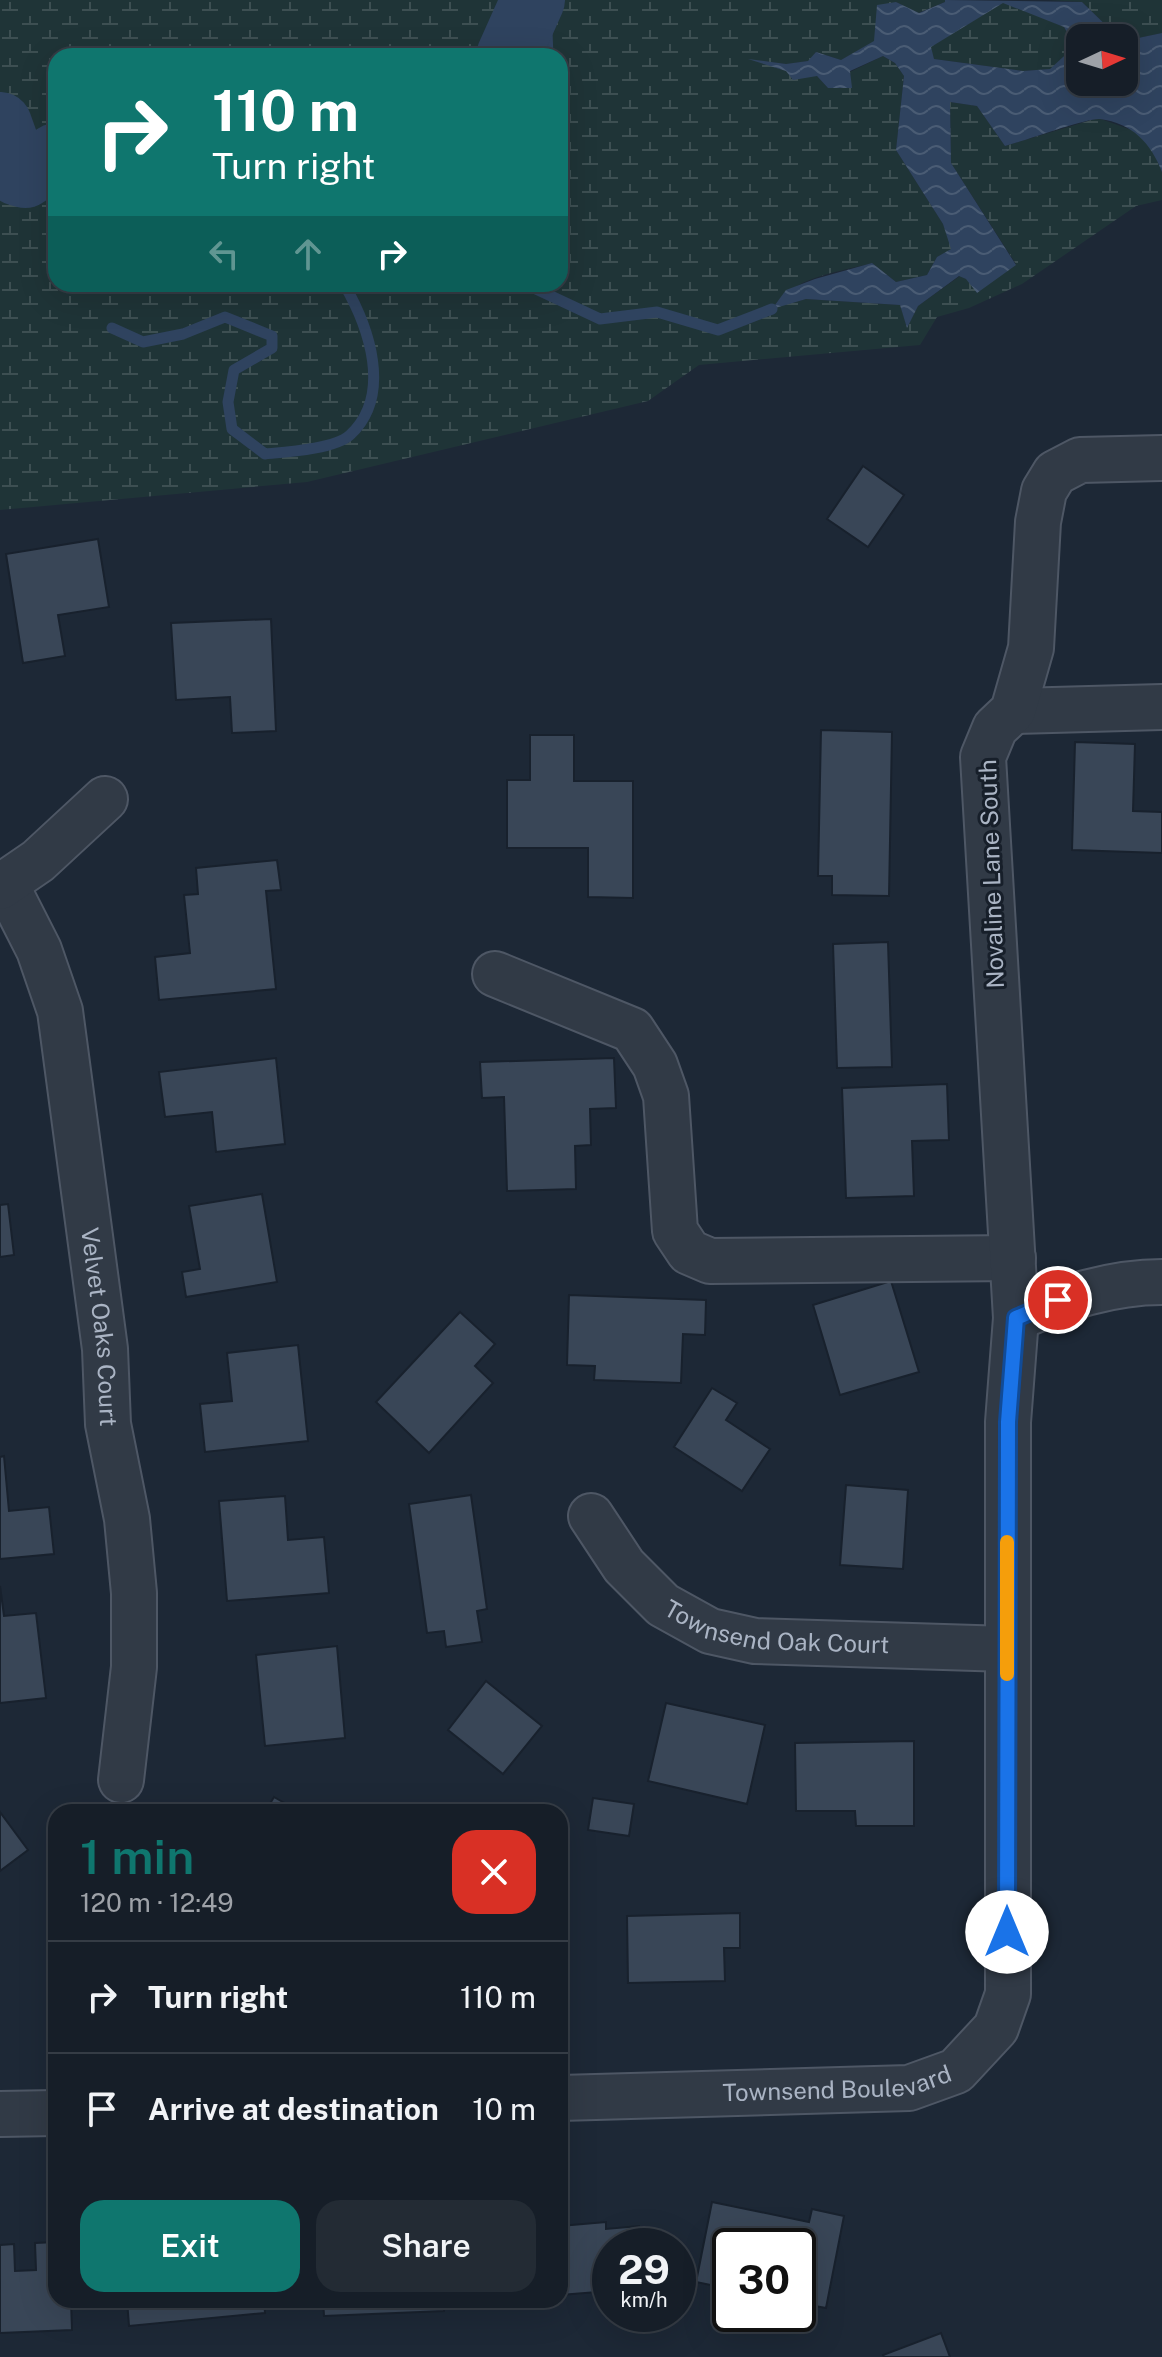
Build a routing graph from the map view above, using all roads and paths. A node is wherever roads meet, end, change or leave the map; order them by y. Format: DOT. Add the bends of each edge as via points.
graph roads {
  1 [pos="1162,458"];
  2 [pos="1162,707"];
  3 [pos="1013,711"];
  4 [pos="105,799"];
  5 [pos="3,886"];
  6 [pos="495,974"];
  7 [pos="1013,1258"];
  8 [pos="1162,1282"];
  9 [pos="1016,1318"];
  10 [pos="591,1516"];
  11 [pos="1007,1649"];
  12 [pos="121,1780"];
  13 [pos="568,2098"];
  14 [pos="48,2113"];
  15 [pos="0,2114"];
  1 -- 3 [label="street, Novaline Lane South" via="1080,460 1055,473 1044,491 1031,648"];
  2 -- 3 [label="street"];
  3 -- 7 [label="street, Novaline Lane South" via="995,728 983,757"];
  4 -- 5 [label="street"];
  5 -- 12 [label="street, Velvet Oaks Court" via="39,950 60,1011 105,1349 108,1424 127,1519 134,1593 134,1667"];
  6 -- 7 [label="street" via="632,1030 655,1065 666,1096 675,1231 689,1252 710,1261"];
  7 -- 9 [label="street, Novaline Lane South"];
  8 -- 9 [label="street" via="1130,1282 1058,1300"];
  9 -- 11 [label="street, Townsend Boulevard" via="1008,1422"];
  10 -- 11 [label="street, Townsend Oak Court" via="624,1566 663,1605 710,1631 755,1641"];
  11 -- 13 [label="street, Townsend Boulevard" via="1008,1994 996,2028 956,2071 909,2088"];
  14 -- 15 [label="street"];
}
